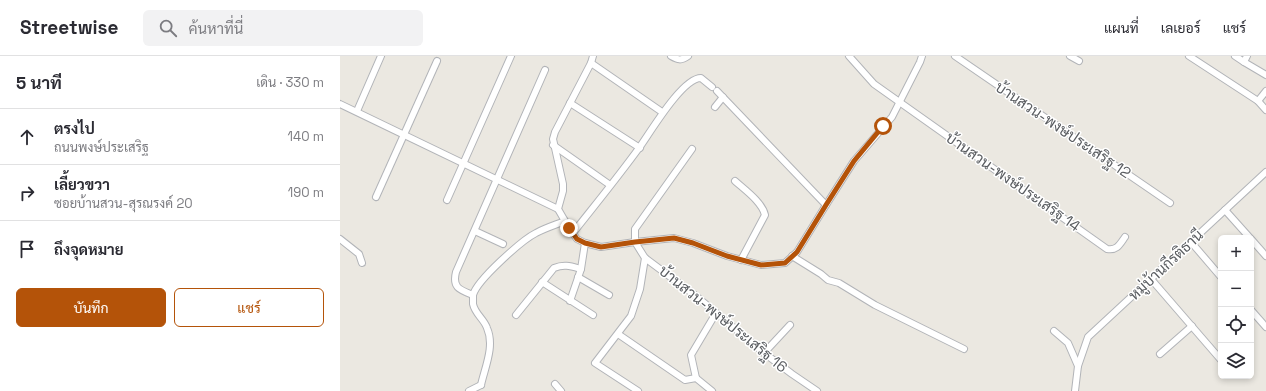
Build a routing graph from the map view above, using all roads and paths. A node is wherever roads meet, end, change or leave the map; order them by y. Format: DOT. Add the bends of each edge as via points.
graph roads {
  1 [pos="381,56"];
  2 [pos="512,56"];
  3 [pos="671,56"];
  4 [pos="688,56"];
  5 [pos="849,56"];
  6 [pos="922,56"];
  7 [pos="955,56"];
  8 [pos="1070,56"];
  9 [pos="1189,56"];
  10 [pos="1235,56"];
  11 [pos="1247,56"];
  12 [pos="592,59"];
  13 [pos="437,61"];
  14 [pos="1079,61"];
  15 [pos="1244,62"];
  16 [pos="545,70"];
  17 [pos="1266,75"];
  18 [pos="712,87"];
  19 [pos="717,92"];
  20 [pos="1265,95"];
  21 [pos="723,97"];
  22 [pos="1258,101"];
  23 [pos="900,102"];
  24 [pos="570,103"];
  25 [pos="340,104"];
  26 [pos="715,107"];
  27 [pos="1266,110"];
  28 [pos="357,111"];
  29 [pos="662,112"];
  30 [pos="404,134"];
  31 [pos="553,145"];
  32 [pos="640,148"];
  33 [pos="692,149"];
  34 [pos="464,163"];
  35 [pos="1265,174"];
  36 [pos="497,179"];
  37 [pos="735,181"];
  38 [pos="610,185"];
  39 [pos="376,197"];
  40 [pos="447,200"];
  41 [pos="1170,204"];
  42 [pos="826,205"];
  43 [pos="558,209"];
  44 [pos="1225,210"];
  45 [pos="565,221"];
  46 [pos="475,231"];
  47 [pos="573,233"];
  48 [pos="1248,235"];
  49 [pos="1125,237"];
  50 [pos="340,239"];
  51 [pos="635,242"];
  52 [pos="1190,242"];
  53 [pos="1254,242"];
  54 [pos="585,243"];
  55 [pos="503,244"];
  56 [pos="792,256"];
  57 [pos="1266,256"];
  58 [pos="645,258"];
  59 [pos="741,260"];
  60 [pos="362,263"];
  61 [pos="581,269"];
  62 [pos="1218,273"];
  63 [pos="578,277"];
  64 [pos="1151,279"];
  65 [pos="542,282"];
  66 [pos="473,295"];
  67 [pos="609,295"];
  68 [pos="570,301"];
  69 [pos="716,313"];
  70 [pos="1254,313"];
  71 [pos="516,315"];
  72 [pos="593,315"];
  73 [pos="790,325"];
  74 [pos="1192,326"];
  75 [pos="1266,327"];
  76 [pos="1054,331"];
  77 [pos="618,334"];
  78 [pos="964,350"];
  79 [pos="764,353"];
  80 [pos="1160,354"];
  81 [pos="1218,356"];
  82 [pos="1078,366"];
  83 [pos="696,378"];
  84 [pos="555,384"];
  85 [pos="483,388"];
  86 [pos="469,391"];
  87 [pos="561,391"];
  88 [pos="638,391"];
  89 [pos="712,391"];
  90 [pos="817,391"];
  91 [pos="1075,391"];
  1 -- 28 [label="street"];
  2 -- 34 [label="street"];
  3 -- 4 [label="street" via="678,60"];
  5 -- 23 [label="street" via="874,84"];
  6 -- 23 [label="street"];
  7 -- 41 [label="street, บ้านสวน-พงษ์ประเสริฐ 12"];
  8 -- 14 [label="street"];
  9 -- 22 [label="street"];
  10 -- 15 [label="street"];
  11 -- 15 [label="street"];
  12 -- 24 [label="street"];
  12 -- 29 [label="street"];
  13 -- 30 [label="street"];
  15 -- 17 [label="street"];
  16 -- 36 [label="street"];
  18 -- 29 [label="street" via="701,78 695,78"];
  19 -- 21 [label="street"];
  20 -- 22 [label="street"];
  21 -- 26 [label="street"];
  21 -- 42 [label="street"];
  22 -- 27 [label="street"];
  23 -- 42 [label="street" via="892,116 854,161"];
  23 -- 49 [label="street, บ้านสวน-พงษ์ประเสริฐ 14" via="1107,249 1116,249"];
  24 -- 31 [label="street" via="555,132"];
  24 -- 32 [label="street"];
  25 -- 28 [label="street"];
  28 -- 30 [label="street"];
  29 -- 32 [label="street"];
  30 -- 34 [label="street"];
  30 -- 39 [label="street"];
  31 -- 38 [label="street"];
  31 -- 43 [label="street" via="563,184"];
  32 -- 38 [label="street"];
  33 -- 51 [label="street" via="635,229"];
  34 -- 36 [label="street"];
  34 -- 40 [label="street"];
  35 -- 44 [label="street, หมู่บ้านกีรติธานี"];
  36 -- 43 [label="street"];
  36 -- 46 [label="street"];
  37 -- 59 [label="street" via="764,211"];
  38 -- 47 [label="street"];
  42 -- 56 [label="street"];
  43 -- 45 [label="street"];
  44 -- 48 [label="street"];
  44 -- 52 [label="street, หมู่บ้านกีรติธานี"];
  45 -- 47 [label="street"];
  45 -- 66 [label="street" via="536,233 511,251"];
  46 -- 55 [label="street"];
  46 -- 66 [label="street" via="454,279 460,290"];
  47 -- 54 [label="street" via="577,239"];
  50 -- 60 [label="street" via="360,254"];
  51 -- 54 [label="street" via="601,247"];
  51 -- 58 [label="street, บ้านสวน-พงษ์ประเสริฐ 16"];
  51 -- 59 [label="street" via="674,238"];
  52 -- 62 [label="street"];
  52 -- 64 [label="street, หมู่บ้านกีรติธานี"];
  53 -- 57 [label="street"];
  54 -- 61 [label="street"];
  56 -- 59 [label="street" via="785,263 761,265"];
  56 -- 78 [label="street" via="828,280 839,283"];
  58 -- 69 [label="street, บ้านสวน-พงษ์ประเสริฐ 16"];
  58 -- 77 [label="street" via="636,303 631,316"];
  61 -- 63 [label="street"];
  61 -- 65 [label="street" via="560,266 554,268"];
  63 -- 67 [label="street"];
  63 -- 68 [label="street"];
  64 -- 74 [label="street"];
  64 -- 82 [label="street, หมู่บ้านกีรติธานี" via="1088,337"];
  65 -- 68 [label="street"];
  65 -- 71 [label="street"];
  66 -- 85 [label="street" via="473,304 487,327 490,341"];
  68 -- 72 [label="street"];
  69 -- 79 [label="street, บ้านสวน-พงษ์ประเสริฐ 16"];
  69 -- 83 [label="street" via="691,355"];
  70 -- 75 [label="street"];
  73 -- 79 [label="street"];
  74 -- 80 [label="street"];
  74 -- 81 [label="street"];
  76 -- 82 [label="street" via="1068,343"];
  77 -- 83 [label="street" via="685,380"];
  77 -- 88 [label="street" via="595,363"];
  79 -- 90 [label="street, บ้านสวน-พงษ์ประเสริฐ 16"];
  82 -- 91 [label="street, หมู่บ้านกีรติธานี"];
  83 -- 89 [label="street"];
  84 -- 87 [label="street"];
  85 -- 86 [label="street"];
}
